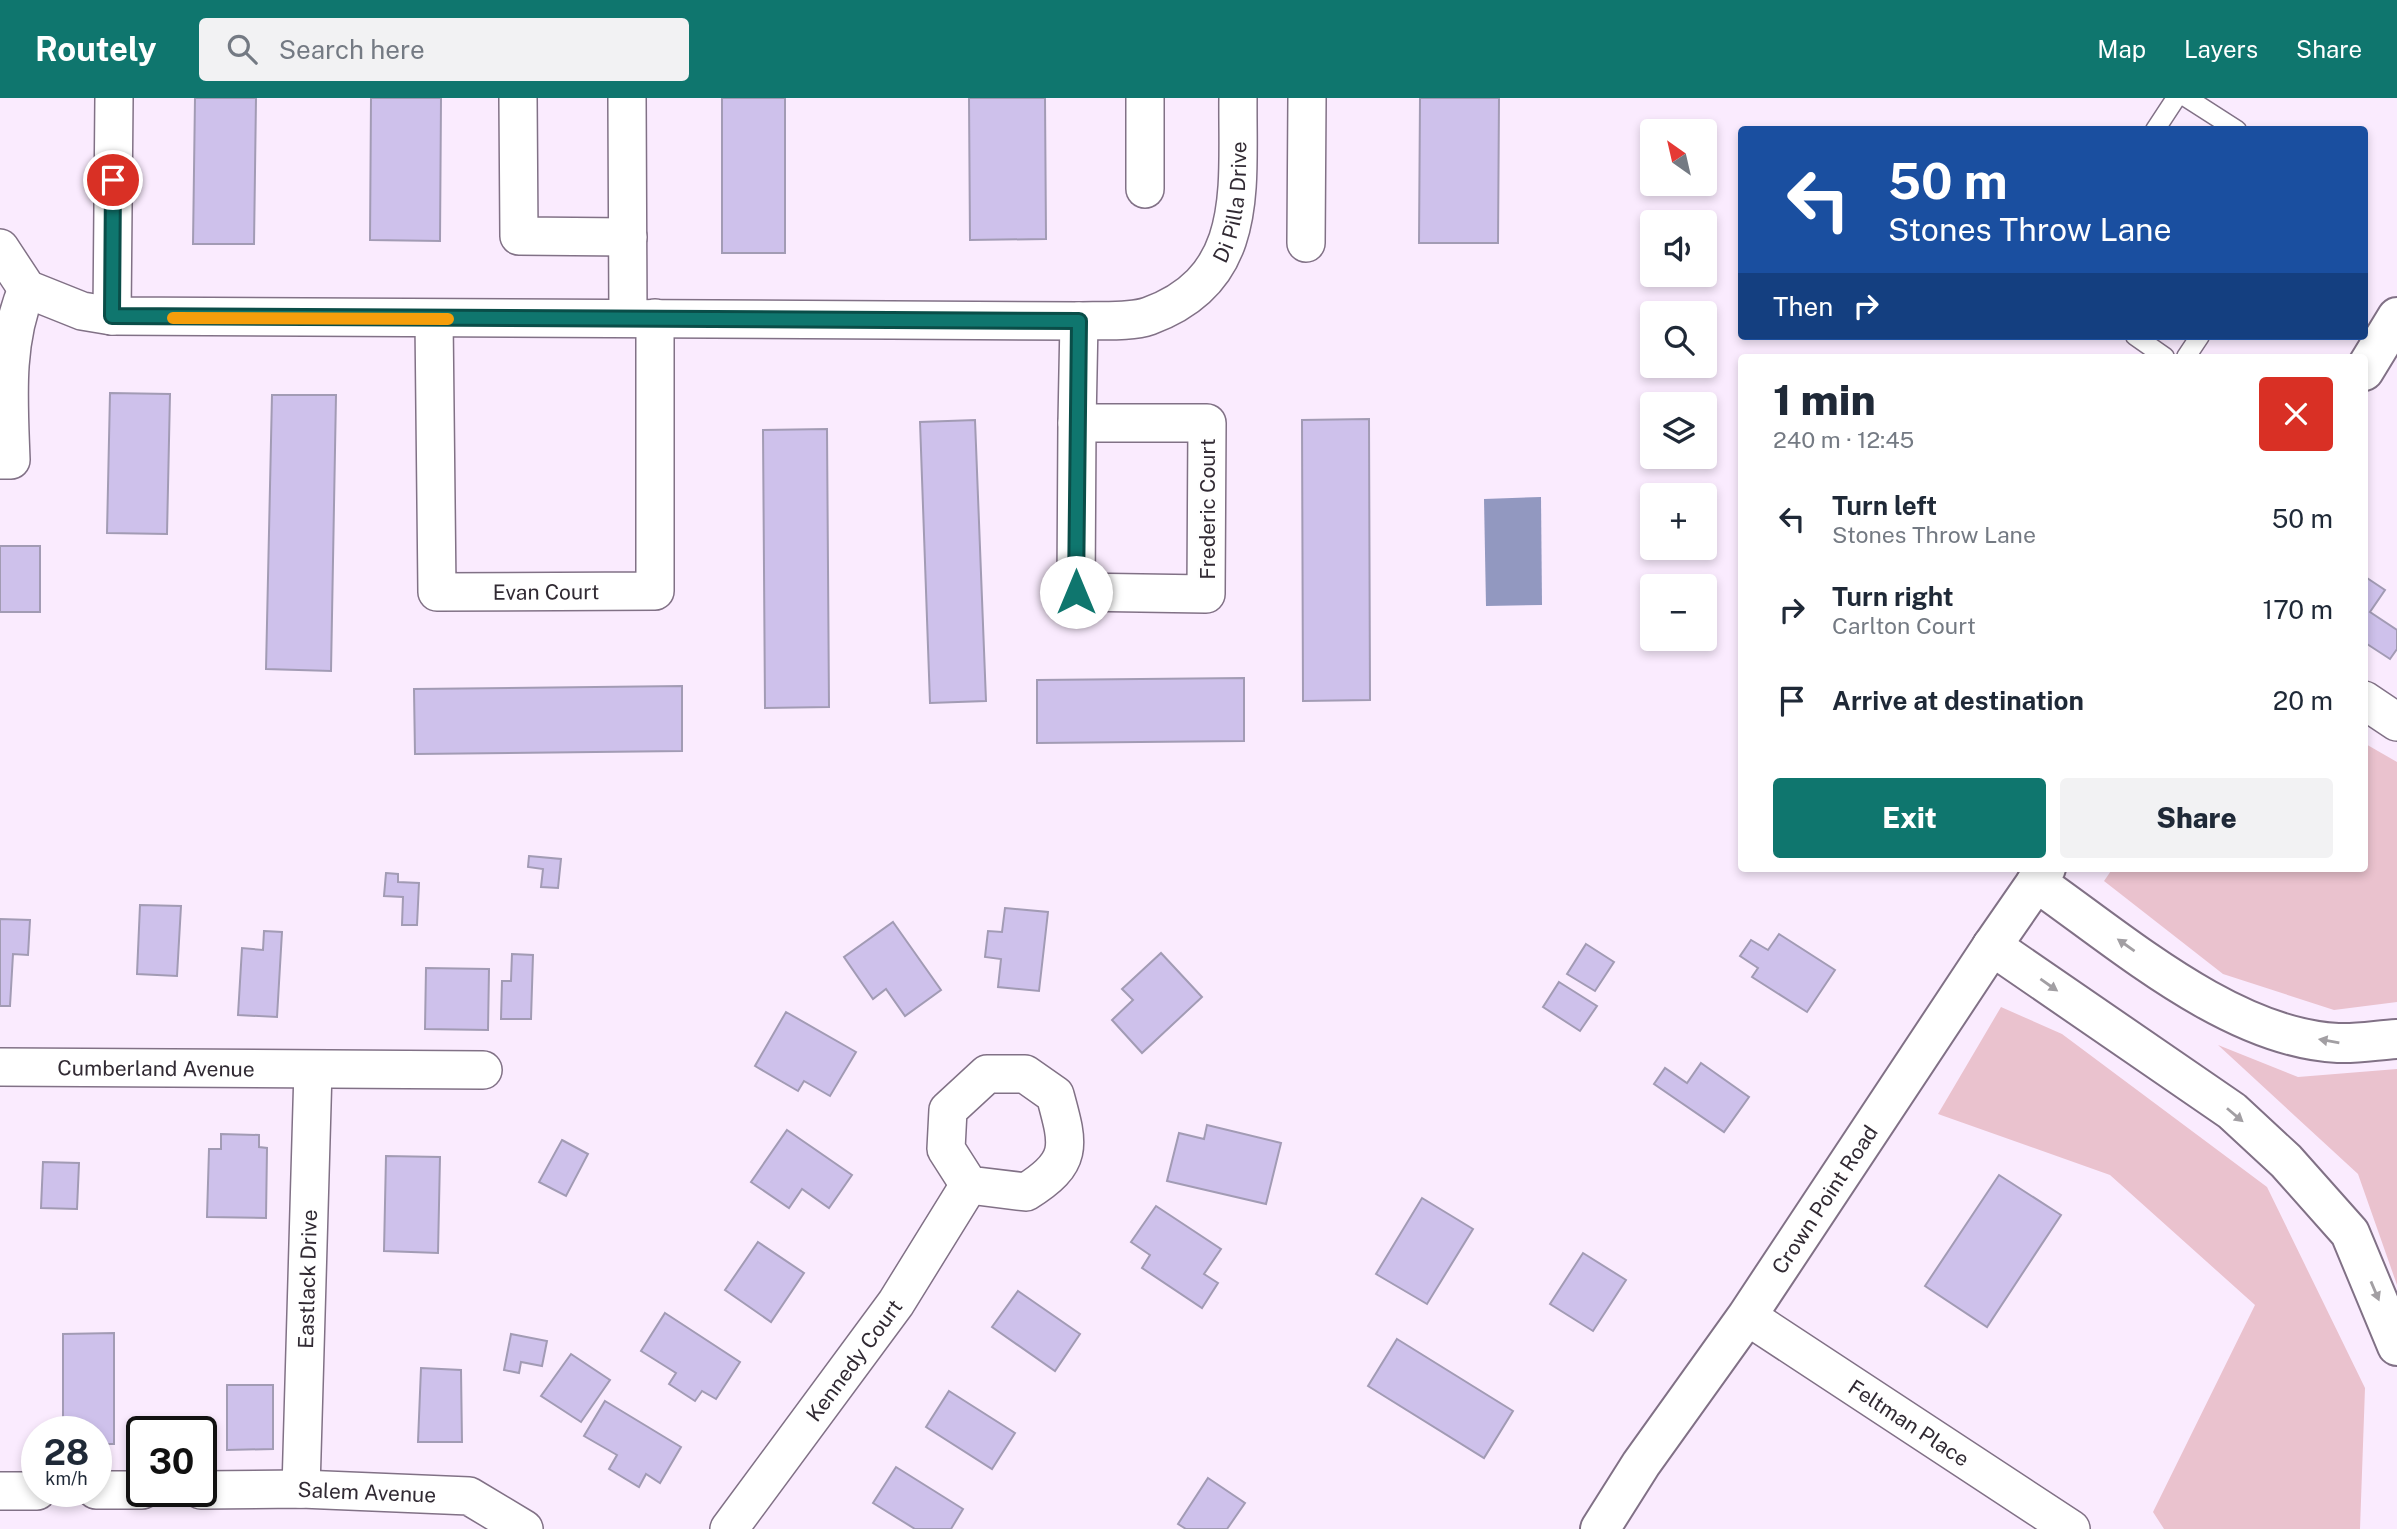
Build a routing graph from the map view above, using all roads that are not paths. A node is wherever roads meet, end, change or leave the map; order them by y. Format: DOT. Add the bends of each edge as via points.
graph roads {
  1 [pos="114,98"];
  2 [pos="518,98"];
  3 [pos="627,98"];
  4 [pos="1145,98"];
  5 [pos="1238,98"];
  6 [pos="1307,98"];
  7 [pos="2176,98"];
  8 [pos="2188,98"];
  9 [pos="2158,126"];
  10 [pos="2231,126"];
  11 [pos="1145,188"];
  12 [pos="628,237"];
  13 [pos="1306,243"];
  14 [pos="0,248"];
  15 [pos="27,289"];
  16 [pos="112,316"];
  17 [pos="2397,317"];
  18 [pos="641,318"];
  19 [pos="434,319"];
  20 [pos="1079,321"];
  21 [pos="2141,340"];
  22 [pos="2161,354"];
  23 [pos="2368,364"];
  24 [pos="1077,423"];
  25 [pos="0,460"];
  26 [pos="2368,703"];
  27 [pos="2397,722"];
  28 [pos="2041,875"];
  29 [pos="1992,946"];
  30 [pos="2397,1039"];
  31 [pos="0,1067"];
  32 [pos="313,1070"];
  33 [pos="483,1070"];
  34 [pos="969,1185"];
  35 [pos="1747,1316"];
  36 [pos="2397,1346"];
  37 [pos="301,1489"];
  38 [pos="217,1490"];
  39 [pos="0,1491"];
  40 [pos="21,1491"];
  41 [pos="524,1529"];
  42 [pos="729,1529"];
  43 [pos="1600,1529"];
  44 [pos="2071,1529"];
  1 -- 16 [label="street"];
  2 -- 12 [label="street" via="519,236"];
  3 -- 12 [label="street"];
  4 -- 11 [label="street"];
  5 -- 20 [label="street, Di Pilla Drive" via="1237,202 1224,254 1192,295 1147,317"];
  6 -- 13 [label="street"];
  7 -- 9 [label="lane"];
  8 -- 10 [label="lane"];
  12 -- 18 [label="street"];
  14 -- 15 [label="street"];
  15 -- 16 [label="street" via="82,311"];
  15 -- 25 [label="street" via="16,316 8,385 11,460"];
  16 -- 19 [label="street"];
  17 -- 23 [label="main road"];
  18 -- 19 [label="street"];
  18 -- 19 [label="street, Evan Court" via="656,592 437,592"];
  18 -- 20 [label="street"];
  20 -- 24 [label="street, Frederic Court"];
  21 -- 22 [label="lane"];
  24 -- 24 [label="street, Frederic Court" via="1076,592 1206,594 1207,423"];
  26 -- 27 [label="street"];
  28 -- 29 [label="main road, Crown Point Road"];
  30 -- 28 [label="main road, one-way" via="2338,1043 2265,1028 2205,1000"];
  29 -- 35 [label="main road, Crown Point Road"];
  29 -- 36 [label="main road, one-way" via="2232,1111 2286,1161 2350,1233"];
  31 -- 32 [label="street, Cumberland Avenue"];
  32 -- 33 [label="street, Cumberland Avenue"];
  32 -- 37 [label="street, Eastlack Drive"];
  34 -- 42 [label="street, Kennedy Court" via="896,1303"];
  35 -- 43 [label="main road, Crown Point Road"];
  35 -- 44 [label="street, Feltman Place"];
  37 -- 38 [label="street, Salem Avenue"];
  37 -- 41 [label="street, Salem Avenue" via="468,1496"];
  39 -- 40 [label="street"];
}
